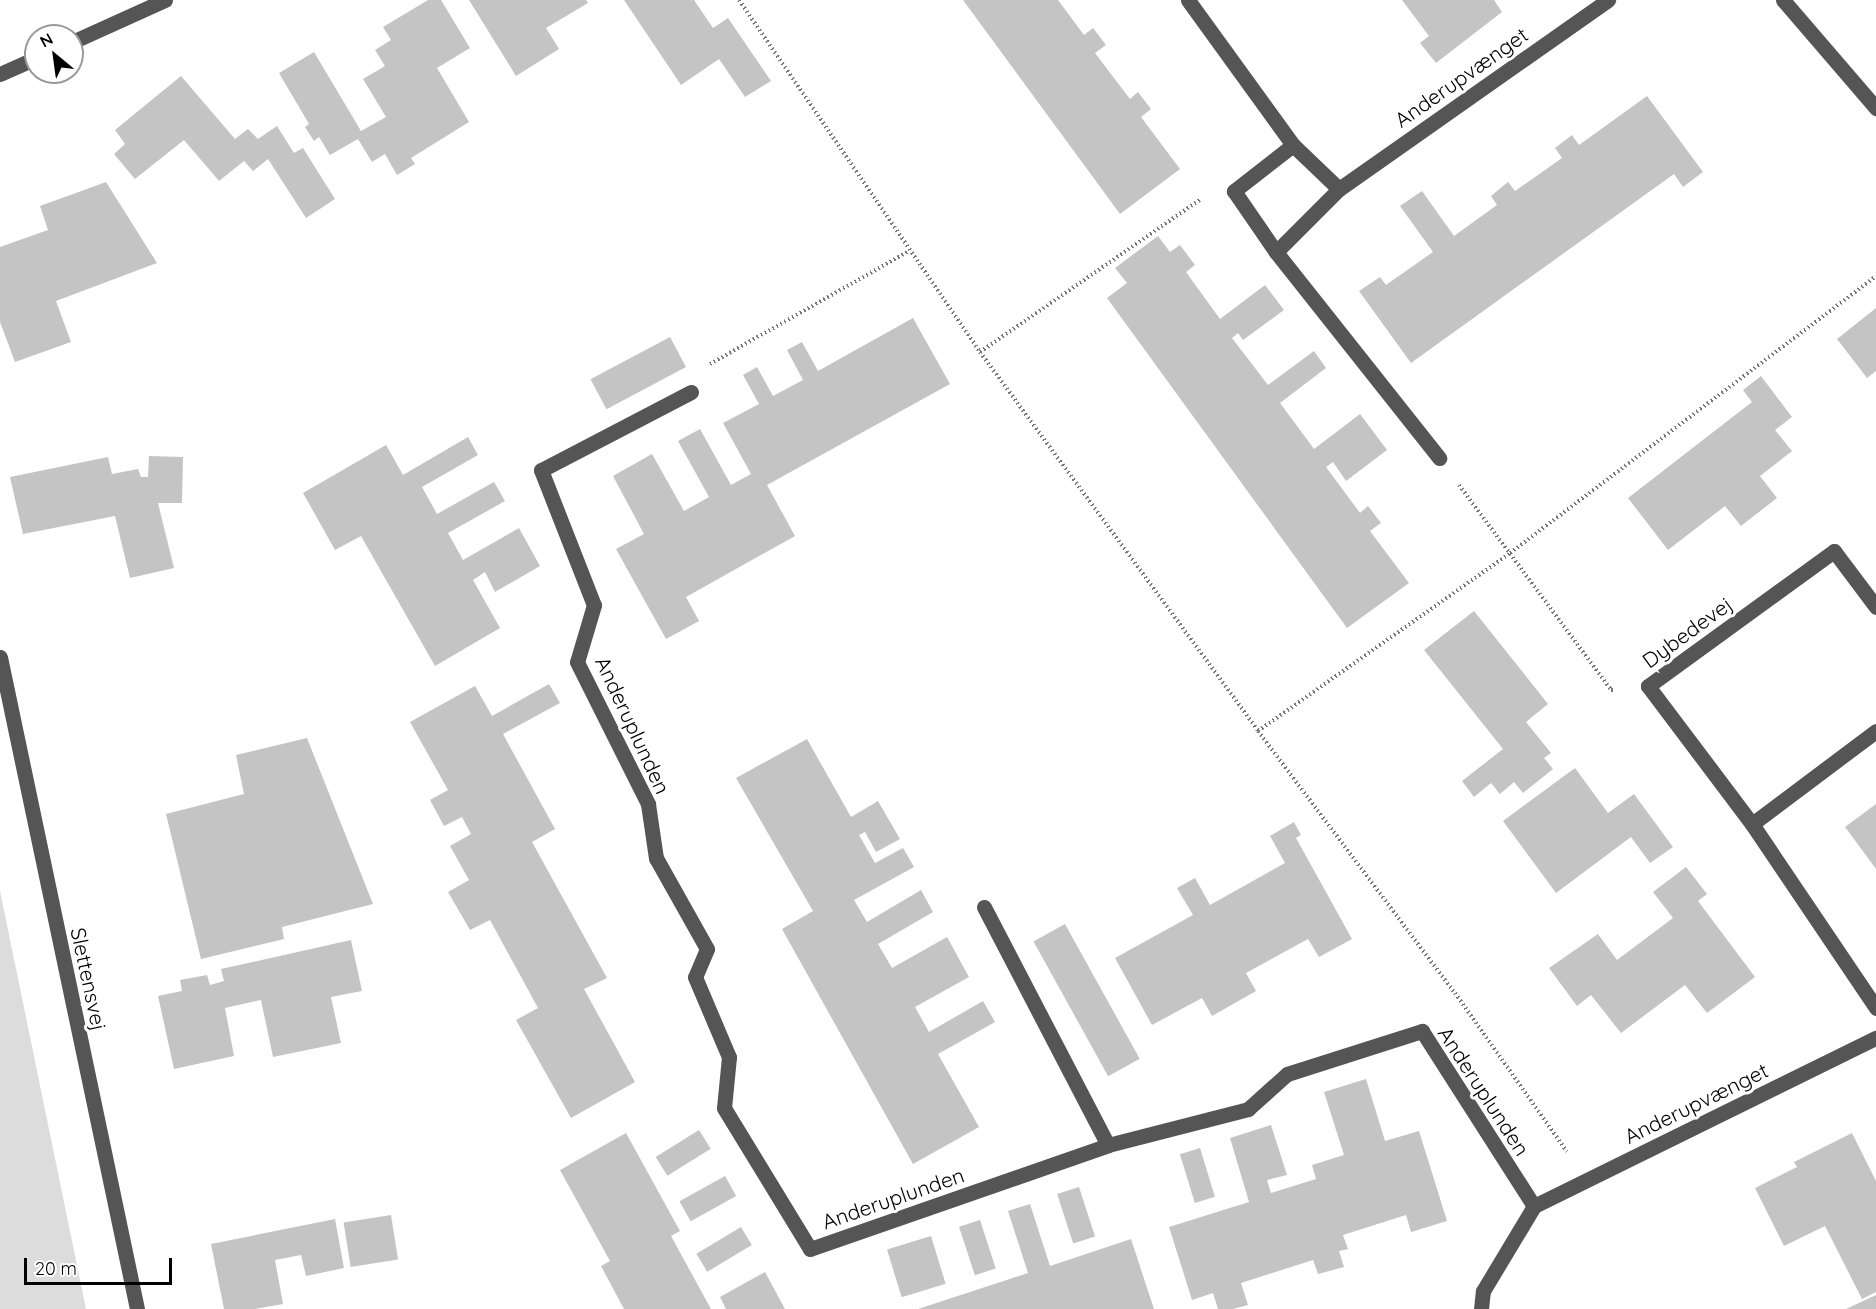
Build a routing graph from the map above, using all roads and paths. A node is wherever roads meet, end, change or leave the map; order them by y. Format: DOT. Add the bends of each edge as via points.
graph roads {
  1 [pos="165,0"];
  2 [pos="740,0"];
  3 [pos="1188,0"];
  4 [pos="1608,0"];
  5 [pos="1783,0"];
  6 [pos="84,37"];
  7 [pos="24,63"];
  8 [pos="0,74"];
  9 [pos="1876,108"];
  10 [pos="1293,145"];
  11 [pos="1339,189"];
  12 [pos="1234,191"];
  13 [pos="909,251"];
  14 [pos="1276,252"];
  15 [pos="1876,276"];
  16 [pos="980,352"];
  17 [pos="691,392"];
  18 [pos="1439,458"];
  19 [pos="1510,553"];
  20 [pos="1876,607"];
  21 [pos="0,657"];
  22 [pos="1648,686"];
  23 [pos="1258,731"];
  24 [pos="1876,731"];
  25 [pos="1752,824"];
  26 [pos="984,907"];
  27 [pos="1876,1008"];
  28 [pos="1876,1038"];
  29 [pos="1108,1145"];
  30 [pos="1587,1180"];
  31 [pos="1534,1206"];
  32 [pos="137,1309"];
  33 [pos="1481,1309"];
  1 -- 6 [label="street"];
  2 -- 13 [label="path"];
  3 -- 10 [label="street"];
  4 -- 11 [label="street, Anderupvænget"];
  5 -- 9 [label="street"];
  7 -- 8 [label="street"];
  10 -- 11 [label="street"];
  10 -- 12 [label="street"];
  11 -- 14 [label="street, Anderupvænget"];
  12 -- 14 [label="street"];
  12 -- 16 [label="path" via="1211,192"];
  13 -- 16 [label="path"];
  13 -- 17 [label="path" via="690,376"];
  14 -- 18 [label="street"];
  15 -- 19 [label="path"];
  16 -- 23 [label="path"];
  17 -- 29 [label="street, Anderuplunden" via="541,470 594,605 577,662 648,804 656,858 707,949 695,977 729,1057 724,1108 810,1249"];
  18 -- 19 [label="path"];
  19 -- 22 [label="path" via="1611,690"];
  19 -- 23 [label="path"];
  20 -- 22 [label="street, Dybedevej" via="1834,550"];
  21 -- 32 [label="street, Slettensvej"];
  22 -- 25 [label="street, Dybedevej"];
  23 -- 30 [label="path" via="1455,993"];
  24 -- 25 [label="street"];
  25 -- 27 [label="street, Dybedevej"];
  26 -- 29 [label="street"];
  28 -- 30 [label="street, Anderupvænget"];
  29 -- 31 [label="street, Anderuplunden" via="1248,1109 1287,1074 1422,1031"];
  30 -- 31 [label="street, Anderupvænget"];
  31 -- 33 [label="street" via="1483,1291"];
}
